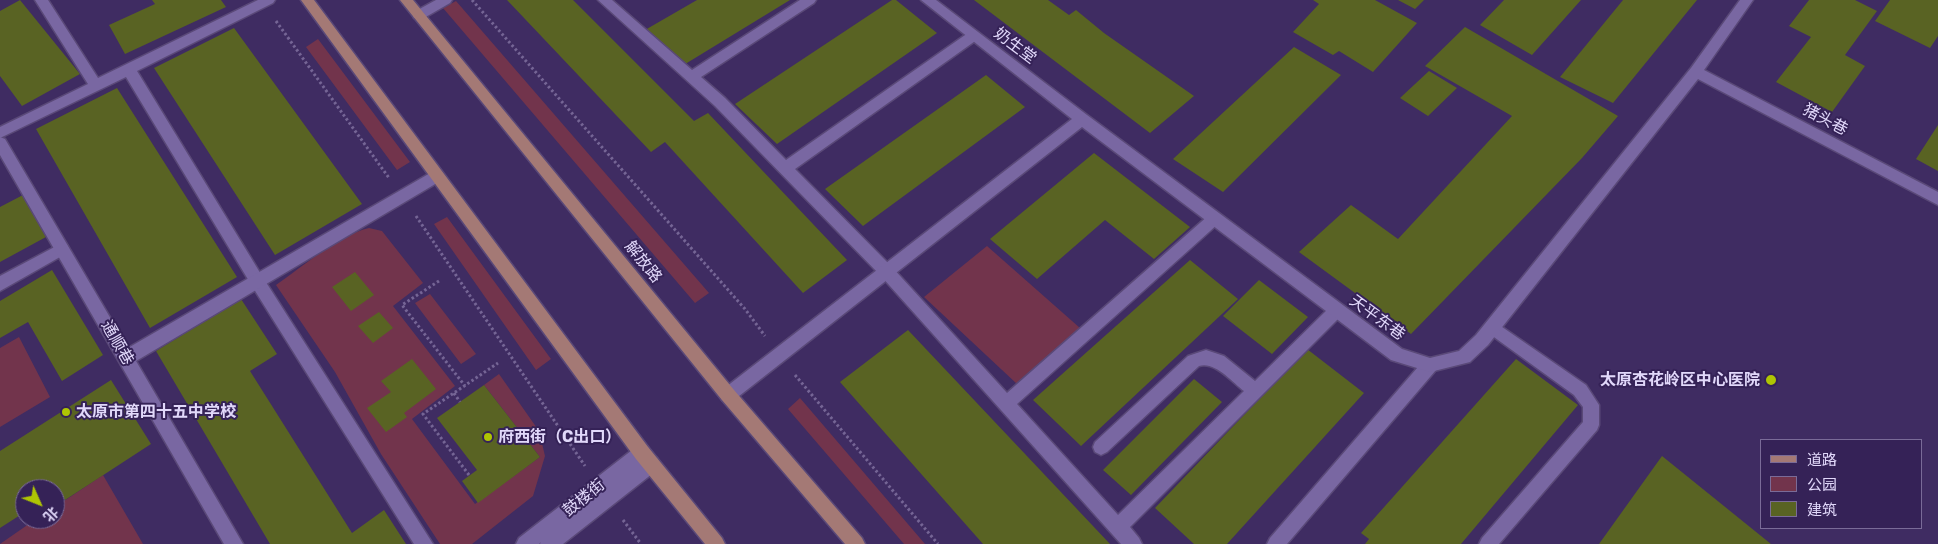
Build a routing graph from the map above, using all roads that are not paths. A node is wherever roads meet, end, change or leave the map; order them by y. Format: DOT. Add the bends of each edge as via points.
graph roads {
  1 [pos="41,0"];
  2 [pos="307,0"];
  3 [pos="406,0"];
  4 [pos="446,0"];
  5 [pos="606,0"];
  6 [pos="810,0"];
  7 [pos="928,0"];
  8 [pos="1747,0"];
  9 [pos="266,1"];
  10 [pos="419,15"];
  11 [pos="973,36"];
  12 [pos="129,70"];
  13 [pos="1696,72"];
  14 [pos="691,77"];
  15 [pos="96,86"];
  16 [pos="1082,119"];
  17 [pos="0,134"];
  18 [pos="0,143"];
  19 [pos="785,169"];
  20 [pos="437,176"];
  21 [pos="1938,199"];
  22 [pos="1214,219"];
  23 [pos="62,249"];
  24 [pos="886,271"];
  25 [pos="257,281"];
  26 [pos="0,284"];
  27 [pos="1337,310"];
  28 [pos="1492,328"];
  29 [pos="126,358"];
  30 [pos="1430,365"];
  31 [pos="1254,390"];
  32 [pos="728,394"];
  33 [pos="1006,404"];
  34 [pos="1101,447"];
  35 [pos="647,458"];
  36 [pos="603,492"];
  37 [pos="1118,527"];
  38 [pos="234,544"];
  39 [pos="424,544"];
  40 [pos="525,544"];
  41 [pos="548,544"];
  42 [pos="716,544"];
  43 [pos="856,544"];
  44 [pos="1133,544"];
  45 [pos="1276,544"];
  46 [pos="1488,544"];
  1 -- 15 [label="street"];
  2 -- 20 [label="main road"];
  3 -- 10 [label="main road, 解放路"];
  4 -- 10 [label="street"];
  5 -- 14 [label="street"];
  6 -- 14 [label="street"];
  7 -- 11 [label="street, 奶生堂"];
  8 -- 13 [label="street"];
  9 -- 12 [label="street"];
  10 -- 32 [label="main road, 解放路"];
  11 -- 16 [label="street, 奶生堂"];
  11 -- 19 [label="street"];
  12 -- 15 [label="street"];
  12 -- 25 [label="street"];
  13 -- 21 [label="street, 猪头巷"];
  13 -- 28 [label="street"];
  14 -- 19 [label="street"];
  15 -- 17 [label="street"];
  16 -- 22 [label="street, 天平东巷"];
  16 -- 24 [label="street"];
  18 -- 23 [label="street, 通顺巷"];
  19 -- 24 [label="street"];
  20 -- 25 [label="street"];
  20 -- 35 [label="main road"];
  22 -- 27 [label="street, 天平东巷"];
  22 -- 33 [label="street"];
  23 -- 26 [label="street"];
  23 -- 29 [label="street, 通顺巷"];
  24 -- 32 [label="street"];
  24 -- 33 [label="street"];
  25 -- 29 [label="street"];
  25 -- 39 [label="street"];
  27 -- 30 [label="street, 天平东巷" via="1398,355"];
  27 -- 31 [label="street"];
  28 -- 30 [label="street" via="1464,357"];
  28 -- 46 [label="street" via="1580,390 1591,405 1591,425"];
  29 -- 38 [label="street, 通顺巷"];
  30 -- 45 [label="street"];
  31 -- 34 [label="street" via="1218,361 1206,357 1194,361"];
  31 -- 37 [label="street"];
  32 -- 43 [label="main road, 解放路"];
  33 -- 37 [label="street"];
  35 -- 36 [label="street, 鼓楼街"];
  35 -- 42 [label="main road"];
  36 -- 40 [label="street, 鼓楼街"];
  36 -- 41 [label="street, 鼓楼街"];
  37 -- 44 [label="street"];
}
